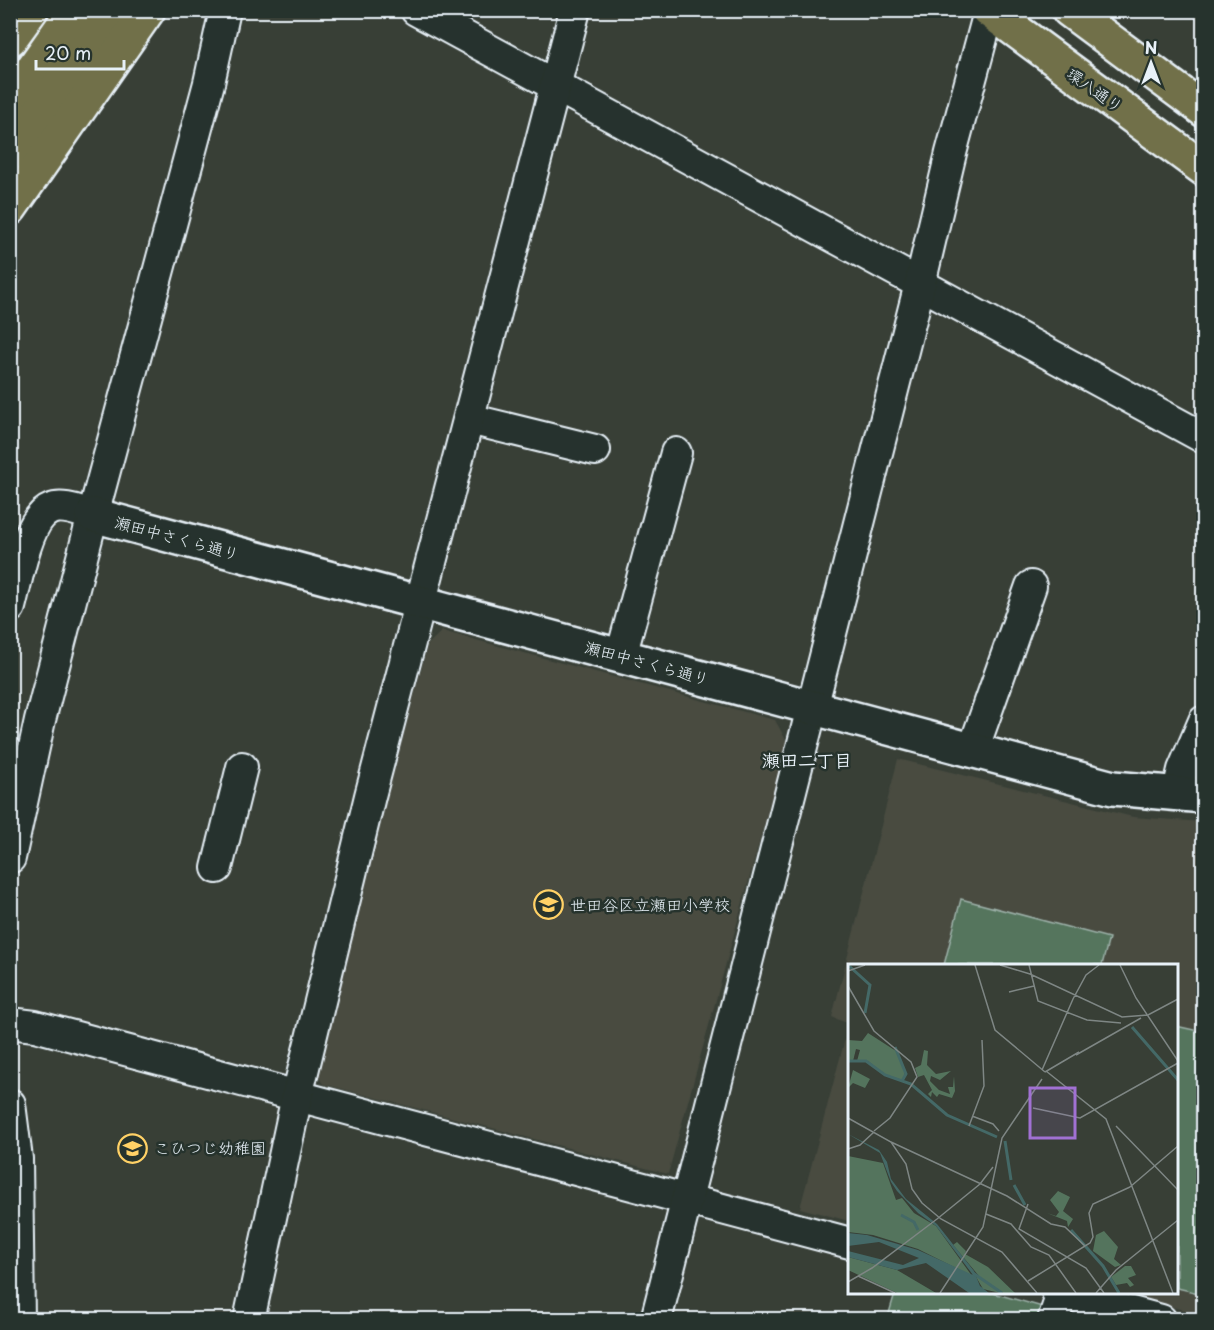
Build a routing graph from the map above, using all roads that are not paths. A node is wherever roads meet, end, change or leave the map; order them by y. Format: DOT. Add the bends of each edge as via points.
graph roads {
  1 [pos="31,10"];
  2 [pos="74,10"];
  3 [pos="112,10"];
  4 [pos="148,10"];
  5 [pos="225,10"];
  6 [pos="416,10"];
  7 [pos="575,10"];
  8 [pos="1069,10"];
  9 [pos="988,11"];
  10 [pos="10,39"];
  11 [pos="555,86"];
  12 [pos="10,100"];
  13 [pos="1203,110"];
  14 [pos="10,153"];
  15 [pos="1203,169"];
  16 [pos="10,208"];
  17 [pos="920,284"];
  18 [pos="469,419"];
  19 [pos="1203,438"];
  20 [pos="595,450"];
  21 [pos="676,453"];
  22 [pos="93,515"];
  23 [pos="1031,586"];
  24 [pos="421,602"];
  25 [pos="10,607"];
  26 [pos="621,656"];
  27 [pos="811,707"];
  28 [pos="1203,721"];
  29 [pos="973,750"];
  30 [pos="242,766"];
  31 [pos="1190,796"];
  32 [pos="12,844"];
  33 [pos="216,868"];
  34 [pos="10,1023"];
  35 [pos="297,1096"];
  36 [pos="10,1104"];
  37 [pos="685,1199"];
  38 [pos="848,1243"];
  39 [pos="1057,1302"];
  40 [pos="19,1320"];
  41 [pos="249,1320"];
  42 [pos="656,1320"];
  43 [pos="1161,1320"];
  1 -- 10 [label="highway"];
  2 -- 12 [label="highway"];
  3 -- 14 [label="highway"];
  4 -- 16 [label="highway"];
  5 -- 22 [label="street"];
  6 -- 11 [label="street"];
  7 -- 11 [label="street"];
  8 -- 13 [label="highway"];
  9 -- 15 [label="highway, 環八通り"];
  9 -- 17 [label="street"];
  11 -- 17 [label="street"];
  11 -- 18 [label="street"];
  17 -- 19 [label="street"];
  17 -- 27 [label="street"];
  18 -- 20 [label="street"];
  18 -- 24 [label="street"];
  21 -- 26 [label="street"];
  22 -- 24 [label="street, 瀬田中さくら通り"];
  22 -- 25 [label="street" via="60,507 49,509 30,530"];
  22 -- 32 [label="street"];
  23 -- 29 [label="street"];
  24 -- 26 [label="street, 瀬田中さくら通り"];
  24 -- 35 [label="street"];
  26 -- 27 [label="street, 瀬田中さくら通り"];
  27 -- 29 [label="street, 瀬田中さくら通り"];
  27 -- 37 [label="street"];
  28 -- 31 [label="street" via="1183,770"];
  29 -- 31 [label="street, 瀬田中さくら通り" via="1113,788"];
  30 -- 33 [label="street"];
  34 -- 35 [label="street" via="35,1026"];
  35 -- 37 [label="street"];
  35 -- 41 [label="street"];
  36 -- 40 [label="street" via="17,1160"];
  37 -- 38 [label="street"];
  37 -- 42 [label="street"];
  39 -- 43 [label="street"];
}
